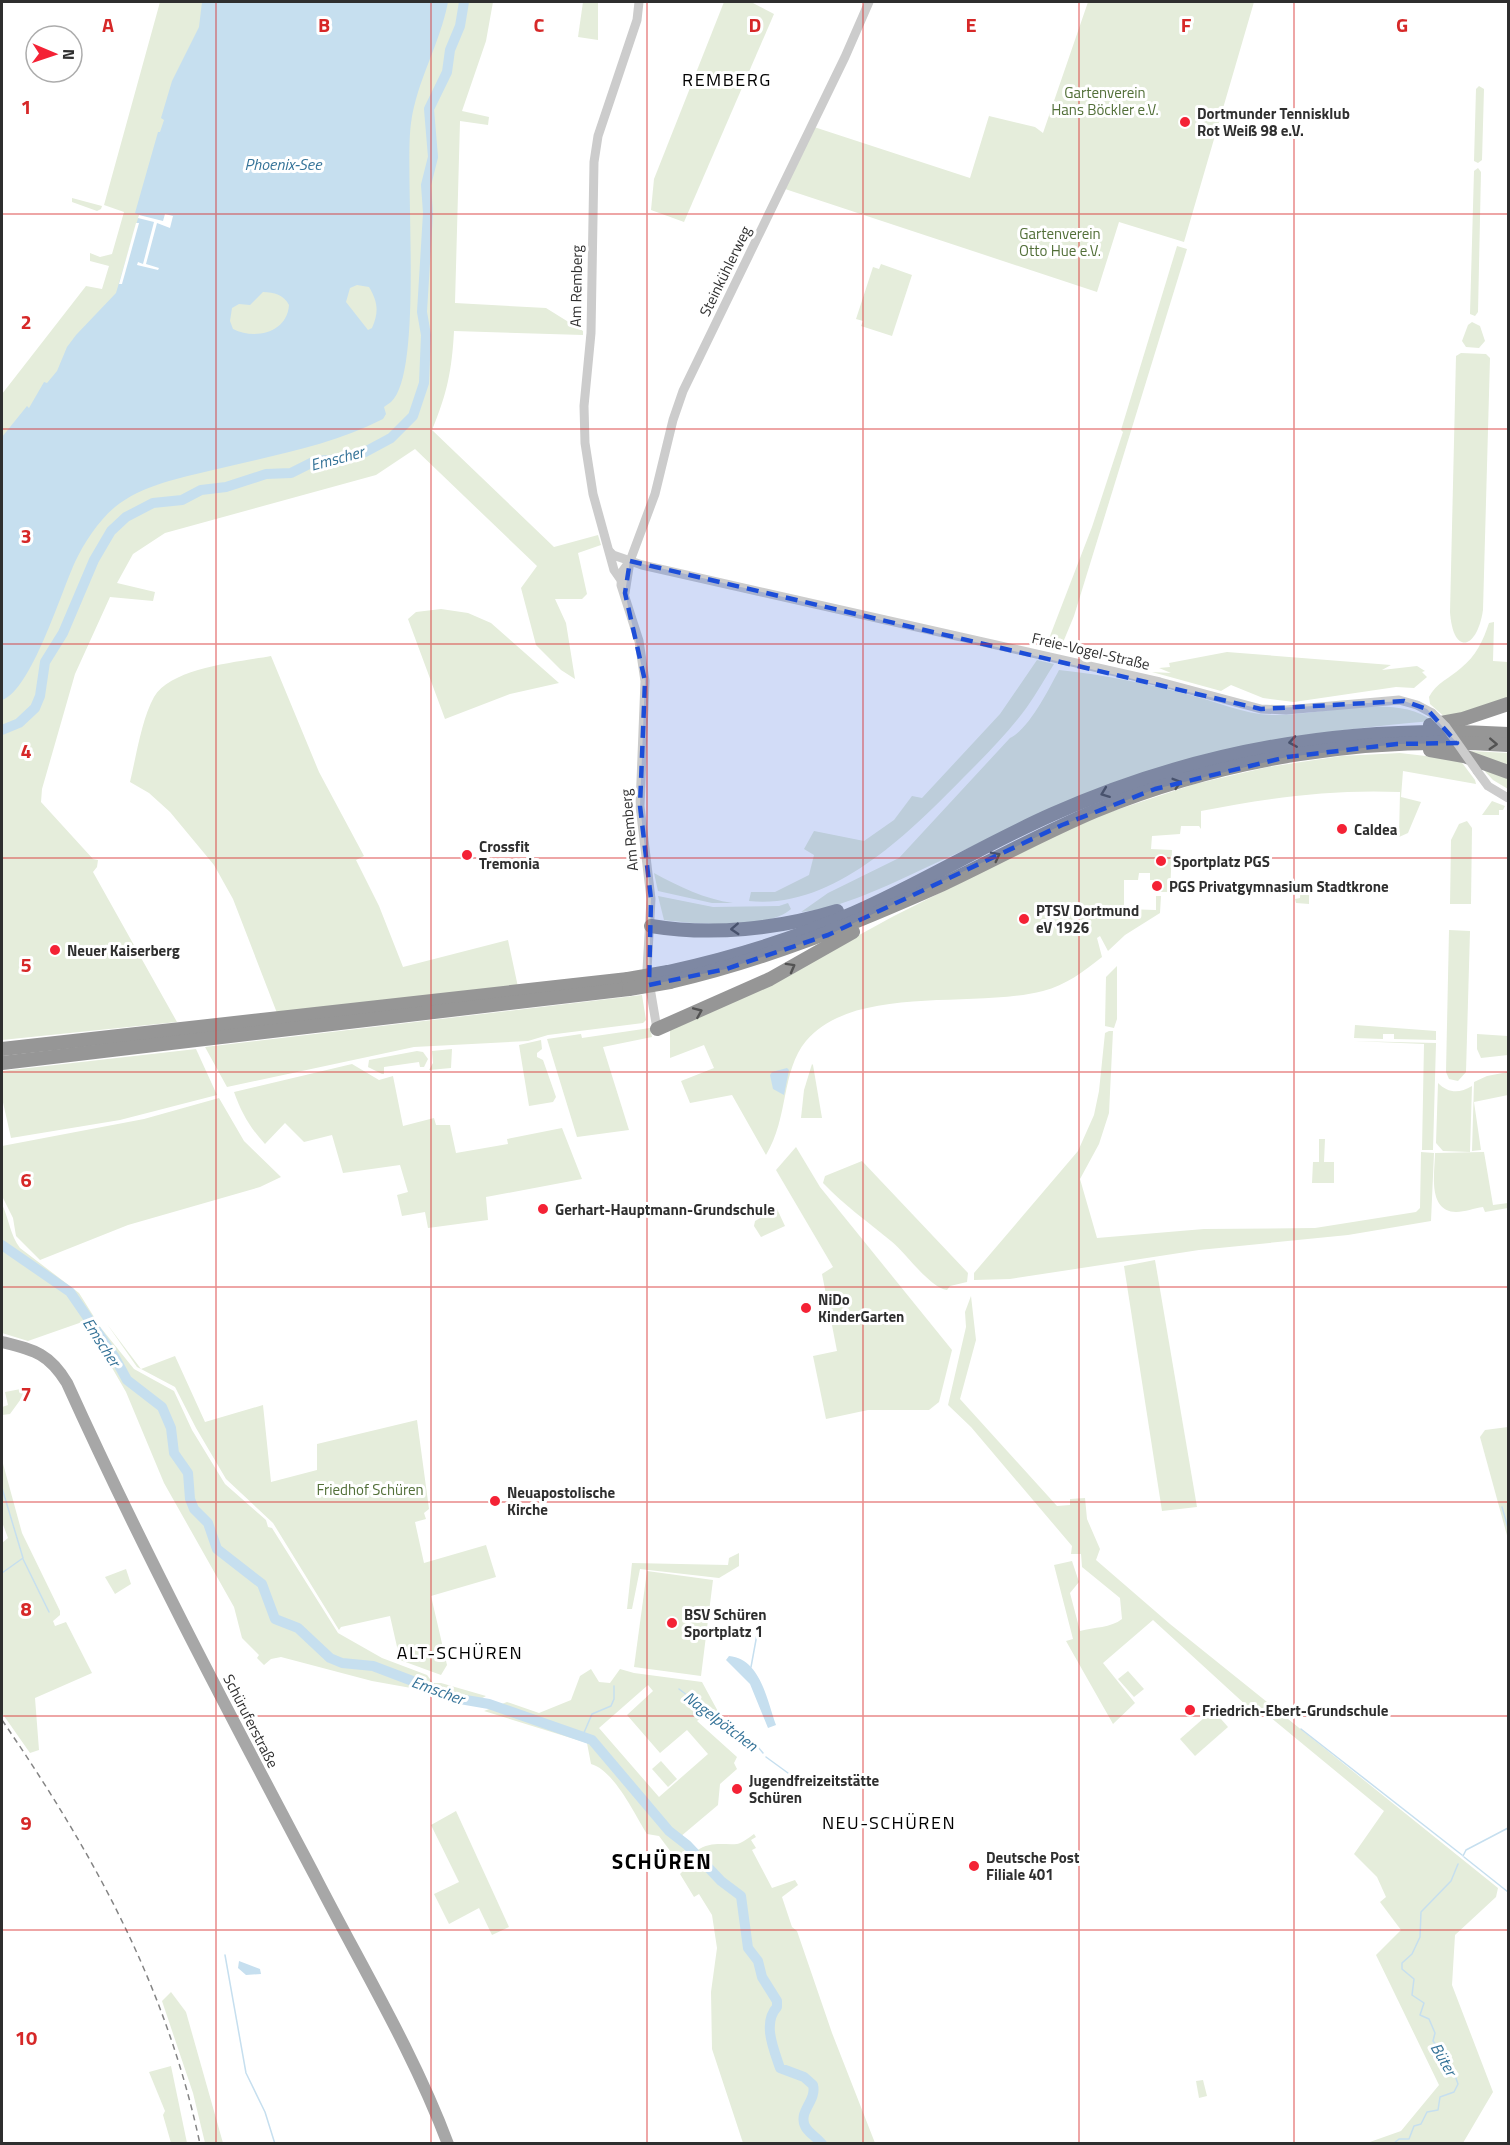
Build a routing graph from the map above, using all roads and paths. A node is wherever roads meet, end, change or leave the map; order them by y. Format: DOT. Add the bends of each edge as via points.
graph roads {
  1 [pos="639,2"];
  2 [pos="869,2"];
  3 [pos="610,552"];
  4 [pos="630,561"];
  5 [pos="621,580"];
  6 [pos="625,593"];
  7 [pos="1509,704"];
  8 [pos="1509,734"];
  9 [pos="1351,735"];
  10 [pos="1509,746"];
  11 [pos="1359,748"];
  12 [pos="1509,772"];
  13 [pos="1509,798"];
  14 [pos="944,883"];
  15 [pos="912,884"];
  16 [pos="651,926"];
  17 [pos="669,977"];
  18 [pos="657,1029"];
  19 [pos="183,1036"];
  20 [pos="2,1049"];
  21 [pos="2,1063"];
  22 [pos="2,1342"];
  23 [pos="448,2144"];
  1 -- 3 [label="street, Am Remberg" via="637,21 601,126 594,162 591,333 584,425 589,477"];
  2 -- 4 [label="street, Steinkühlerweg" via="683,391 655,494"];
  3 -- 4 [label="street"];
  3 -- 5 [label="street, Am Remberg"];
  4 -- 5 [label="street"];
  4 -- 6 [label="street, Am Remberg"];
  4 -- 13 [label="street, Freie-Vogel-Straße, bridge" via="1195,690 1261,709 1399,700 1432,713 1488,786"];
  5 -- 6 [label="street, Am Remberg"];
  6 -- 16 [label="street, Am Remberg" via="639,641 645,681 639,791"];
  7 -- 9 [label="highway" via="1451,722 1367,729"];
  8 -- 9 [label="highway" via="1426,731"];
  9 -- 15 [label="highway, one-way" via="1238,752 1125,785 1052,814"];
  11 -- 10 [label="highway, one-way" via="1436,743"];
  11 -- 12 [label="highway" via="1437,751"];
  14 -- 11 [label="highway, one-way" via="1070,822 1155,789 1239,766"];
  14 -- 17 [label="highway" via="794,947 726,969"];
  18 -- 14 [label="highway, one-way" via="770,979"];
  15 -- 16 [label="highway, one-way" via="841,910 782,924 711,930"];
  15 -- 17 [label="highway" via="802,934"];
  16 -- 18 [label="street, Am Remberg" via="647,970"];
  17 -- 19 [label="highway, bridge"];
  19 -- 20 [label="highway"];
  19 -- 21 [label="highway"];
  22 -- 23 [label="main road, Schüruferstraße" via="39,1352 55,1364 67,1383 151,1561 387,2014"];
}
